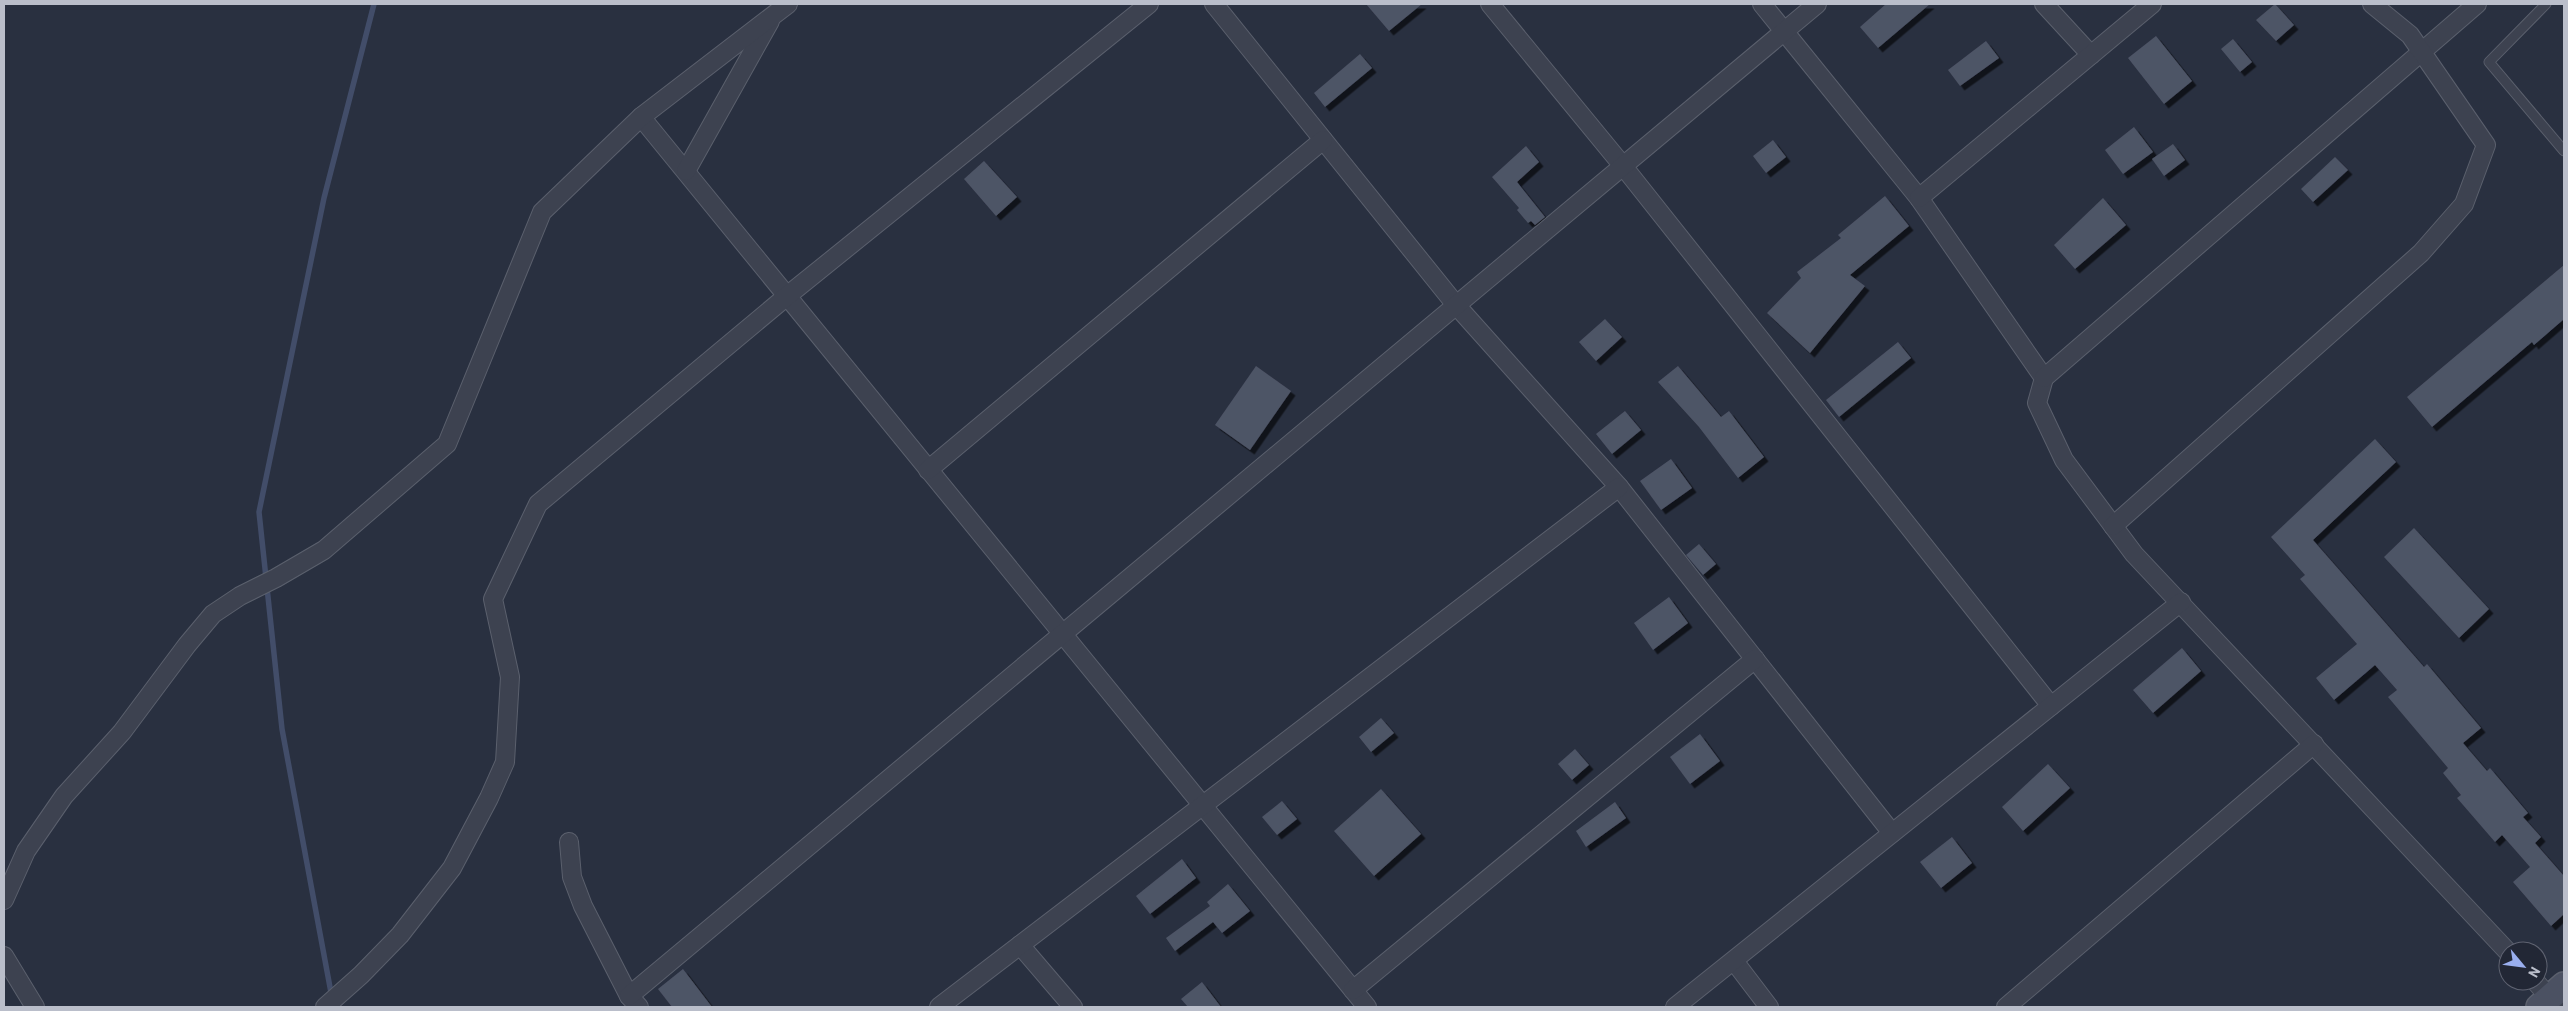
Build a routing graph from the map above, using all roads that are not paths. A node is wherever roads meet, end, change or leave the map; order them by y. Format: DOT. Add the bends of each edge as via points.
graph roads {
  1 [pos="788,4"];
  2 [pos="1149,4"];
  3 [pos="1214,4"];
  4 [pos="1490,4"];
  5 [pos="1762,4"];
  6 [pos="1817,4"];
  7 [pos="2044,4"];
  8 [pos="2152,4"];
  9 [pos="2372,4"];
  10 [pos="2477,4"];
  11 [pos="2546,4"];
  12 [pos="777,10"];
  13 [pos="1784,31"];
  14 [pos="2422,53"];
  15 [pos="2090,55"];
  16 [pos="642,117"];
  17 [pos="1323,140"];
  18 [pos="2564,150"];
  19 [pos="1623,166"];
  20 [pos="686,171"];
  21 [pos="1919,198"];
  22 [pos="787,296"];
  23 [pos="1456,305"];
  24 [pos="2044,378"];
  25 [pos="928,470"];
  26 [pos="1619,487"];
  27 [pos="2113,526"];
  28 [pos="2181,602"];
  29 [pos="1062,634"];
  30 [pos="1755,659"];
  31 [pos="2051,706"];
  32 [pos="2314,744"];
  33 [pos="1202,806"];
  34 [pos="1892,832"];
  35 [pos="569,842"];
  36 [pos="4,900"];
  37 [pos="2498,941"];
  38 [pos="1020,945"];
  39 [pos="4,956"];
  40 [pos="1734,961"];
  41 [pos="1353,990"];
  42 [pos="634,1002"];
  43 [pos="35,1007"];
  44 [pos="325,1007"];
  45 [pos="939,1007"];
  46 [pos="1072,1007"];
  47 [pos="1367,1007"];
  48 [pos="1674,1007"];
  49 [pos="1769,1007"];
  50 [pos="2006,1007"];
  1 -- 12 [label="street"];
  2 -- 22 [label="street"];
  3 -- 17 [label="street"];
  4 -- 19 [label="street"];
  5 -- 13 [label="street"];
  6 -- 13 [label="street"];
  7 -- 15 [label="street"];
  8 -- 15 [label="street"];
  9 -- 14 [label="street" via="2410,35"];
  10 -- 14 [label="street"];
  11 -- 18 [label="lane" via="2489,62"];
  12 -- 16 [label="street"];
  12 -- 20 [label="street"];
  13 -- 19 [label="street"];
  13 -- 21 [label="street"];
  14 -- 24 [label="street"];
  14 -- 27 [label="street" via="2486,145 2464,204 2421,253"];
  15 -- 21 [label="street"];
  16 -- 20 [label="street"];
  16 -- 36 [label="street" via="542,212 447,444 324,550 214,614 122,732 64,796 26,850"];
  17 -- 23 [label="street"];
  17 -- 25 [label="street"];
  19 -- 23 [label="street"];
  19 -- 31 [label="street"];
  20 -- 22 [label="street"];
  21 -- 24 [label="street"];
  22 -- 25 [label="street"];
  22 -- 44 [label="street" via="538,504 493,600 510,678 505,762 490,798 452,868 400,935"];
  23 -- 26 [label="street"];
  23 -- 29 [label="street"];
  24 -- 27 [label="street" via="2037,403 2064,460"];
  25 -- 29 [label="street"];
  26 -- 30 [label="street"];
  26 -- 33 [label="street"];
  27 -- 28 [label="street" via="2134,554"];
  28 -- 31 [label="street"];
  28 -- 32 [label="street"];
  29 -- 33 [label="street"];
  29 -- 42 [label="street"];
  30 -- 34 [label="street"];
  30 -- 41 [label="street"];
  31 -- 34 [label="street"];
  32 -- 37 [label="street"];
  32 -- 50 [label="street"];
  33 -- 38 [label="street"];
  33 -- 41 [label="street"];
  34 -- 40 [label="street"];
  35 -- 42 [label="street" via="572,877 583,906"];
  38 -- 45 [label="street"];
  38 -- 46 [label="street"];
  39 -- 43 [label="street"];
  40 -- 48 [label="street"];
  40 -- 49 [label="street"];
  41 -- 47 [label="street"];
}
